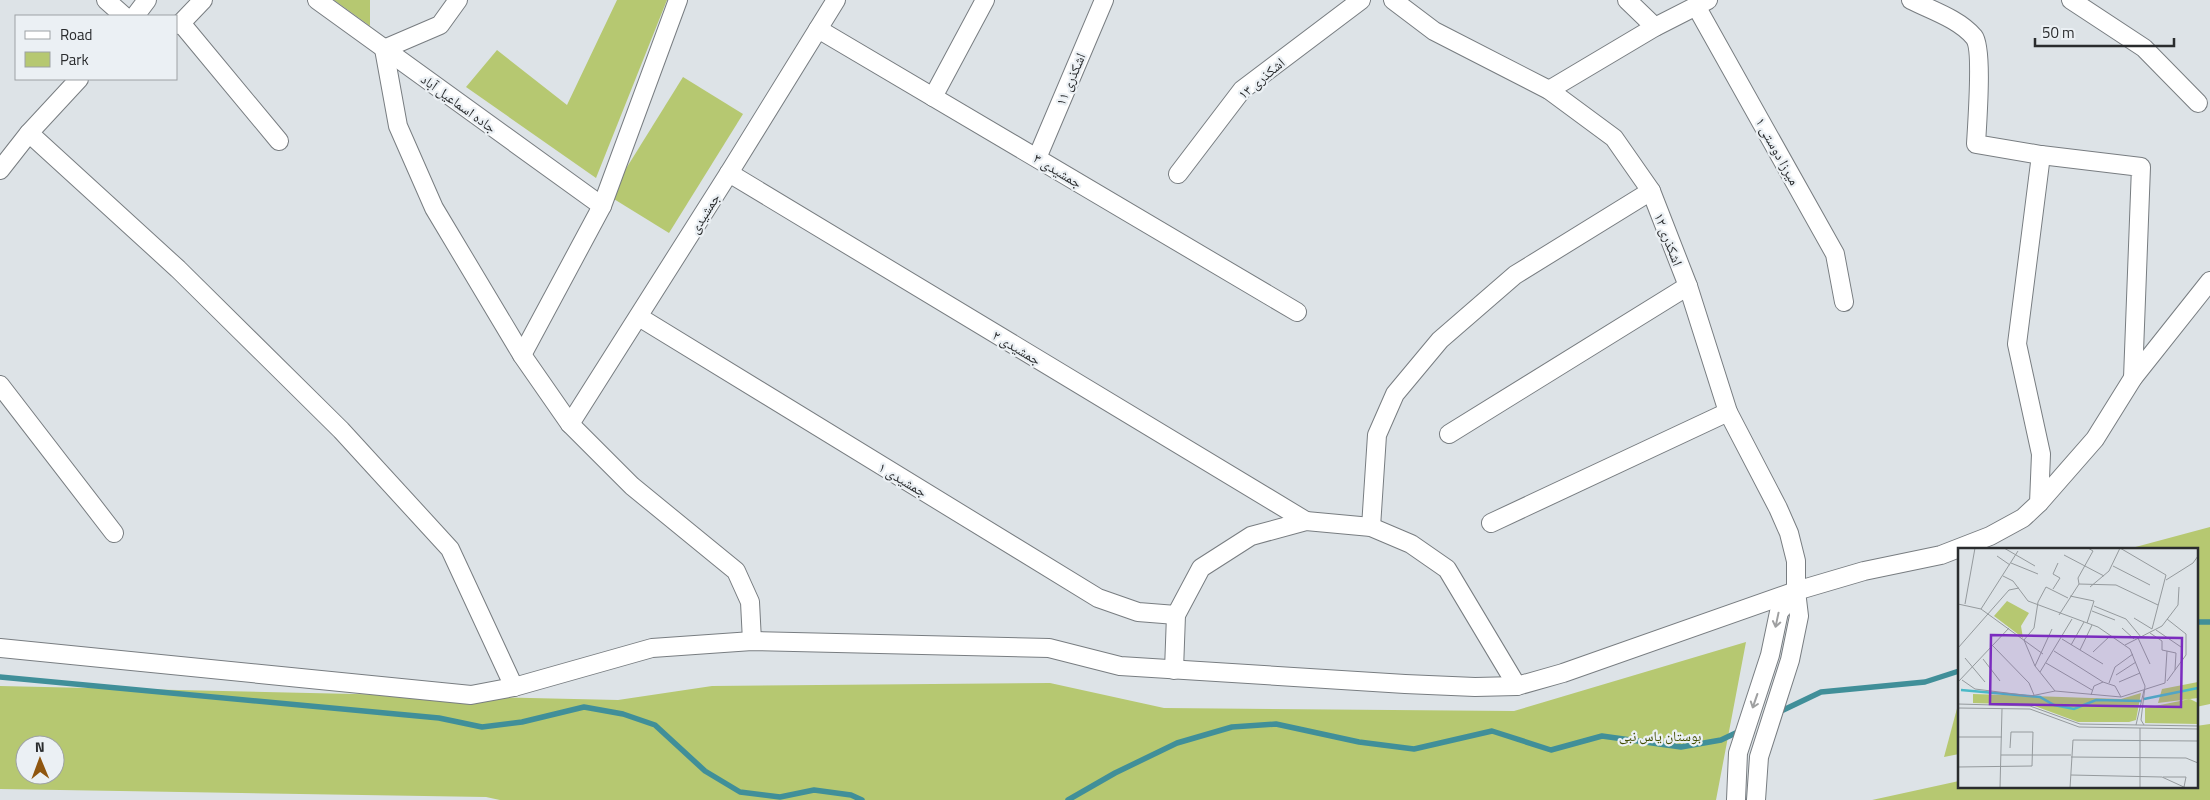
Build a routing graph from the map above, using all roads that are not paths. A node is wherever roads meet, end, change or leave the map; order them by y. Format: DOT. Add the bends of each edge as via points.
graph roads {
  1 [pos="106,0"];
  2 [pos="147,0"];
  3 [pos="203,0"];
  4 [pos="317,0"];
  5 [pos="458,0"];
  6 [pos="678,0"];
  7 [pos="836,0"];
  8 [pos="985,0"];
  9 [pos="1104,0"];
  10 [pos="1361,0"];
  11 [pos="1393,0"];
  12 [pos="1627,0"];
  13 [pos="1911,0"];
  14 [pos="2071,0"];
  15 [pos="1702,3"];
  16 [pos="123,15"];
  17 [pos="136,15"];
  18 [pos="178,24"];
  19 [pos="1655,27"];
  20 [pos="818,29"];
  21 [pos="384,50"];
  22 [pos="78,80"];
  23 [pos="1549,90"];
  24 [pos="933,96"];
  25 [pos="2198,103"];
  26 [pos="29,133"];
  27 [pos="279,141"];
  28 [pos="2041,155"];
  29 [pos="1037,158"];
  30 [pos="0,170"];
  31 [pos="729,173"];
  32 [pos="1178,174"];
  33 [pos="1650,191"];
  34 [pos="602,206"];
  35 [pos="2210,281"];
  36 [pos="1688,286"];
  37 [pos="1844,302"];
  38 [pos="1297,312"];
  39 [pos="639,317"];
  40 [pos="522,355"];
  41 [pos="2132,378"];
  42 [pos="0,385"];
  43 [pos="1728,412"];
  44 [pos="570,424"];
  45 [pos="1449,434"];
  46 [pos="2039,502"];
  47 [pos="1306,522"];
  48 [pos="1491,524"];
  49 [pos="1371,526"];
  50 [pos="114,533"];
  51 [pos="1958,548"];
  52 [pos="1959,548"];
  53 [pos="1796,591"];
  54 [pos="1176,615"];
  55 [pos="752,641"];
  56 [pos="0,648"];
  57 [pos="1174,670"];
  58 [pos="1517,686"];
  59 [pos="514,687"];
  60 [pos="1736,800"];
  61 [pos="1756,800"];
  1 -- 16 [label="street"];
  2 -- 17 [label="street"];
  3 -- 18 [label="street"];
  4 -- 21 [label="street, جاده اسماعیل آباد"];
  5 -- 21 [label="street" via="440,25"];
  6 -- 34 [label="street"];
  7 -- 20 [label="street, جمشیدی"];
  8 -- 24 [label="street"];
  9 -- 29 [label="street, اشکذری ۱۱"];
  10 -- 32 [label="street, اشکذری ۱۳" via="1242,90"];
  11 -- 23 [label="street, اشکذری ۱۲" via="1434,30"];
  12 -- 19 [label="street"];
  13 -- 28 [label="street" via="1962,26 1976,39 1976,144"];
  14 -- 25 [label="street" via="2144,48"];
  15 -- 19 [label="street"];
  15 -- 37 [label="street, میرزا دوستی ۱" via="1835,254"];
  18 -- 27 [label="street"];
  19 -- 23 [label="street"];
  20 -- 24 [label="street, جمشیدی ۳"];
  20 -- 31 [label="street, جمشیدی"];
  21 -- 34 [label="street, جاده اسماعیل آباد"];
  21 -- 40 [label="street" via="398,126 434,208"];
  22 -- 26 [label="street"];
  23 -- 33 [label="street, اشکذری ۱۲" via="1614,138"];
  24 -- 29 [label="street, جمشیدی ۳"];
  26 -- 30 [label="street"];
  26 -- 59 [label="street" via="178,270 341,430 450,549"];
  28 -- 41 [label="street" via="2141,167"];
  28 -- 46 [label="street" via="2017,344 2041,454"];
  29 -- 38 [label="street, جمشیدی ۳"];
  31 -- 39 [label="street, جمشیدی"];
  31 -- 47 [label="street, جمشیدی ۲"];
  33 -- 36 [label="street, اشکذری ۱۲"];
  33 -- 49 [label="street" via="1515,275 1433,348 1395,394 1377,435"];
  34 -- 40 [label="street"];
  35 -- 41 [label="street"];
  36 -- 43 [label="street, اشکذری ۱۲"];
  36 -- 45 [label="street"];
  39 -- 44 [label="street, جمشیدی"];
  39 -- 54 [label="street, جمشیدی ۱" via="1098,598 1138,612"];
  40 -- 44 [label="street"];
  41 -- 46 [label="street" via="2095,439"];
  42 -- 50 [label="street"];
  43 -- 48 [label="street"];
  43 -- 53 [label="street, اشکذری ۱۲" via="1789,533 1796,561"];
  44 -- 55 [label="street" via="632,486 736,572 750,602"];
  46 -- 52 [label="street" via="2023,518"];
  47 -- 49 [label="street"];
  47 -- 54 [label="street" via="1251,536 1201,568"];
  49 -- 58 [label="street" via="1411,544 1447,570"];
  51 -- 53 [label="street"];
  53 -- 58 [label="street" via="1563,673"];
  53 -- 60 [label="street, one-way" via="1779,612 1770,655 1738,753"];
  53 -- 61 [label="street, اشکذری ۱۲" via="1799,616 1790,660 1759,757"];
  54 -- 57 [label="street"];
  55 -- 57 [label="street" via="1049,648 1120,666"];
  55 -- 59 [label="street" via="652,648"];
  56 -- 59 [label="street" via="471,694"];
  57 -- 58 [label="street" via="1405,684"];
}
